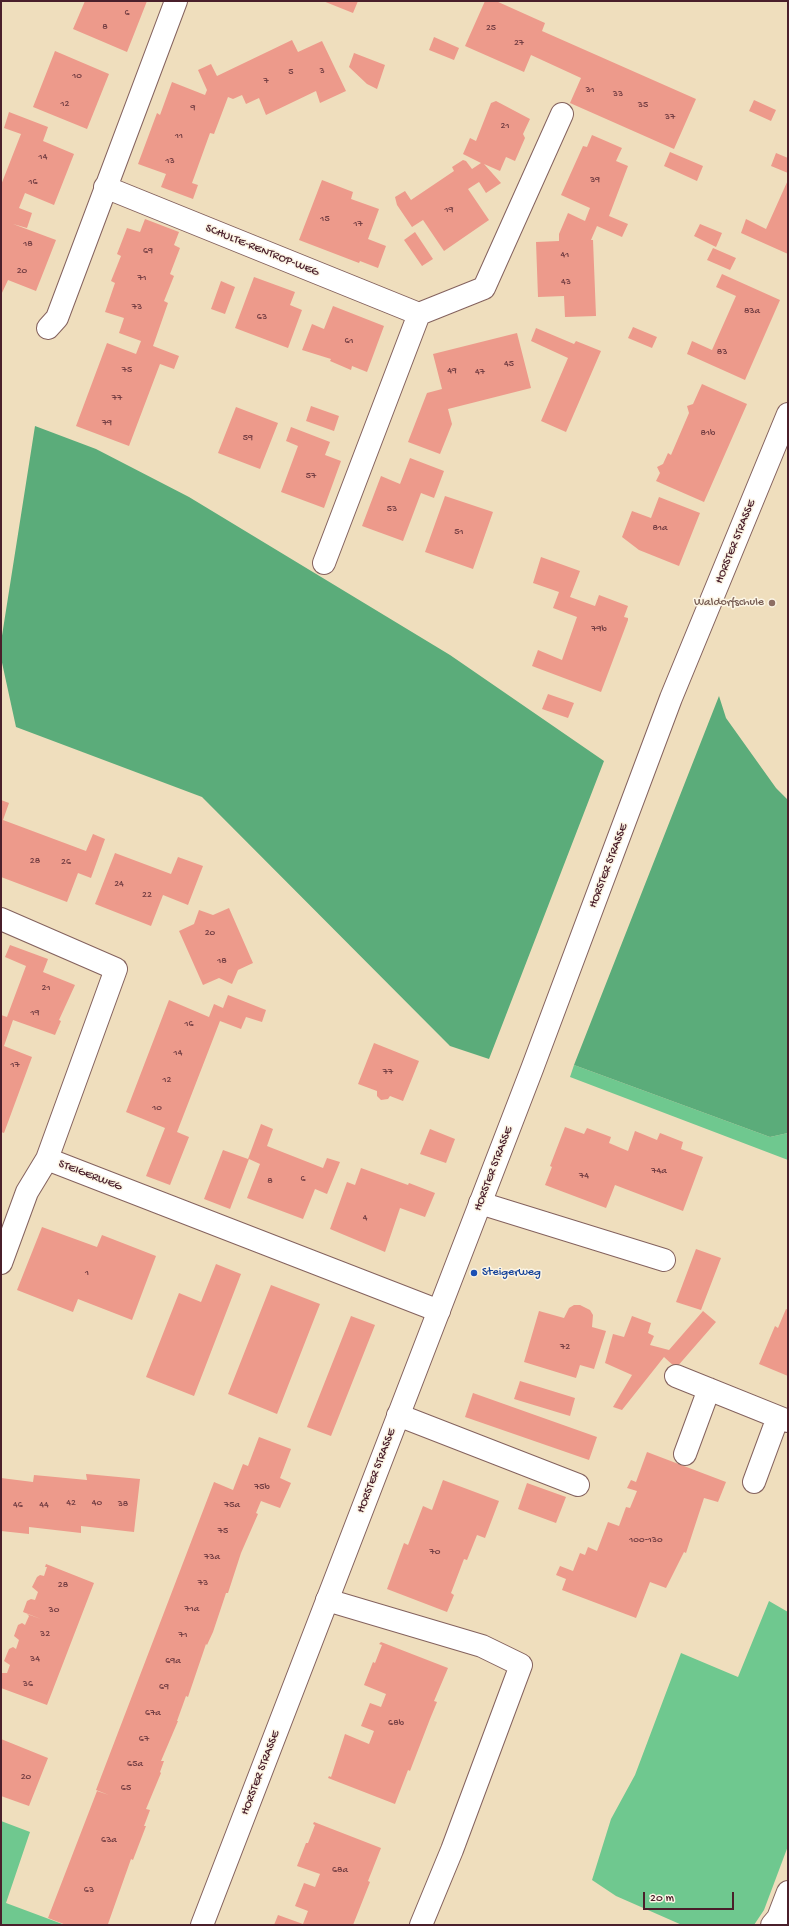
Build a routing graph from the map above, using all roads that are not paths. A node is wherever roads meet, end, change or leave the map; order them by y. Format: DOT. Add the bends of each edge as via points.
graph roads {
  1 [pos="176,1"];
  2 [pos="562,114"];
  3 [pos="105,187"];
  4 [pos="419,314"];
  5 [pos="48,328"];
  6 [pos="788,414"];
  7 [pos="324,563"];
  8 [pos="1,919"];
  9 [pos="47,1159"];
  10 [pos="480,1202"];
  11 [pos="664,1260"];
  12 [pos="1,1263"];
  13 [pos="439,1311"];
  14 [pos="676,1376"];
  15 [pos="709,1389"];
  16 [pos="398,1415"];
  17 [pos="783,1419"];
  18 [pos="686,1454"];
  19 [pos="754,1482"];
  20 [pos="578,1485"];
  21 [pos="327,1600"];
  22 [pos="788,1892"];
  23 [pos="202,1925"];
  24 [pos="421,1925"];
  25 [pos="772,1925"];
  1 -- 3 [label="street"];
  2 -- 4 [label="street" via="484,288"];
  3 -- 4 [label="street, SCHULTE-RENTROP-WEG"];
  3 -- 5 [label="street" via="57,318"];
  4 -- 7 [label="street"];
  6 -- 10 [label="street, HORSTER STRASSE" via="672,698"];
  8 -- 9 [label="street, STEIGERWEG" via="116,969"];
  9 -- 12 [label="street" via="27,1192"];
  9 -- 13 [label="street, STEIGERWEG"];
  10 -- 11 [label="street"];
  10 -- 13 [label="street, HORSTER STRASSE"];
  13 -- 16 [label="street, HORSTER STRASSE"];
  14 -- 15 [label="street"];
  15 -- 17 [label="street"];
  15 -- 18 [label="street"];
  16 -- 20 [label="street"];
  16 -- 21 [label="street, HORSTER STRASSE"];
  17 -- 19 [label="street"];
  21 -- 23 [label="street, HORSTER STRASSE"];
  21 -- 24 [label="street" via="482,1646 521,1665"];
  22 -- 25 [label="street" via="778,1918"];
}
